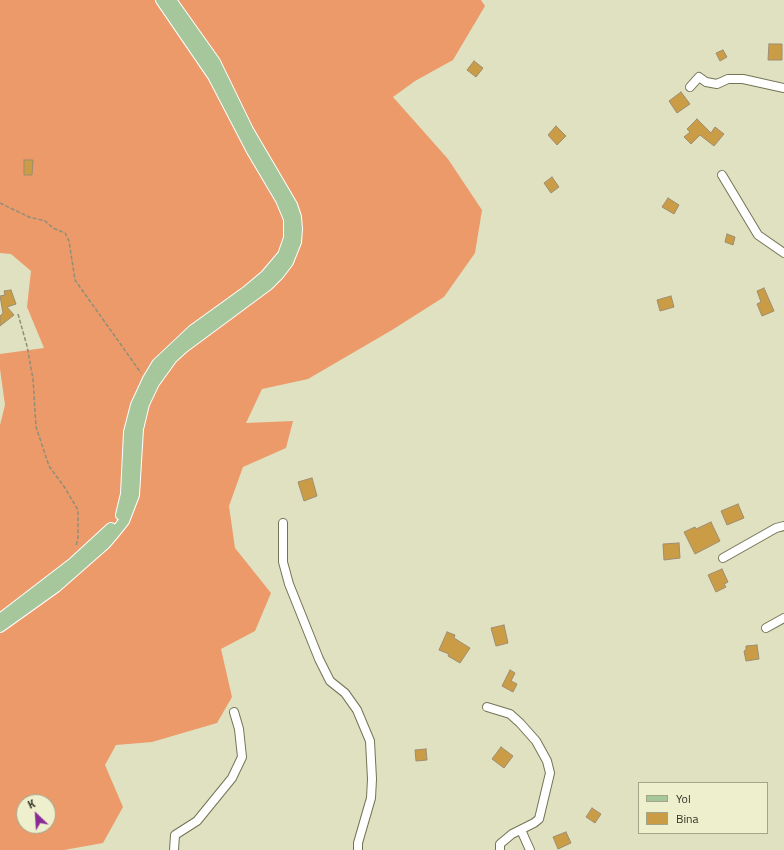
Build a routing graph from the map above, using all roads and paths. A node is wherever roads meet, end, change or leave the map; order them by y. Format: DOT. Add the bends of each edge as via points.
graph roads {
  1 [pos="161,0"];
  2 [pos="171,0"];
  3 [pos="690,87"];
  4 [pos="784,88"];
  5 [pos="722,175"];
  6 [pos="0,203"];
  7 [pos="784,253"];
  8 [pos="18,314"];
  9 [pos="146,382"];
  10 [pos="283,523"];
  11 [pos="784,526"];
  12 [pos="723,558"];
  13 [pos="73,563"];
  14 [pos="784,618"];
  15 [pos="0,619"];
  16 [pos="0,627"];
  17 [pos="766,628"];
  18 [pos="487,707"];
  19 [pos="234,712"];
  20 [pos="521,830"];
  21 [pos="174,850"];
  22 [pos="358,850"];
  23 [pos="500,850"];
  24 [pos="530,850"];
  1 -- 9 [label="main road" via="213,76 281,200 290,228 283,255 266,275 193,330 157,364"];
  2 -- 16 [label="main road" via="215,62 248,130 292,205 296,217 296,242 288,262 268,285 183,348 172,358 154,383 144,404 138,429 134,495 124,521 94,554 56,587"];
  3 -- 4 [label="street" via="698,77 717,84 728,79 743,79"];
  5 -- 7 [label="street" via="758,235"];
  6 -- 9 [label="path" via="29,217 45,221 65,233 69,241 76,280"];
  8 -- 13 [label="path" via="33,379 36,427 49,466 78,510 78,537"];
  9 -- 13 [label="main road" via="136,405 129,432 126,487 121,514 113,526"];
  10 -- 22 [label="street" via="283,562 289,584 330,681 345,693 357,710 370,741 371,798"];
  11 -- 12 [label="street"];
  13 -- 15 [label="main road"];
  14 -- 17 [label="street"];
  18 -- 20 [label="street" via="510,714 536,741 547,760 550,773 538,819"];
  19 -- 21 [label="street" via="242,757 232,778 197,821 175,835"];
  20 -- 23 [label="street" via="500,844"];
  20 -- 24 [label="street"];
}
